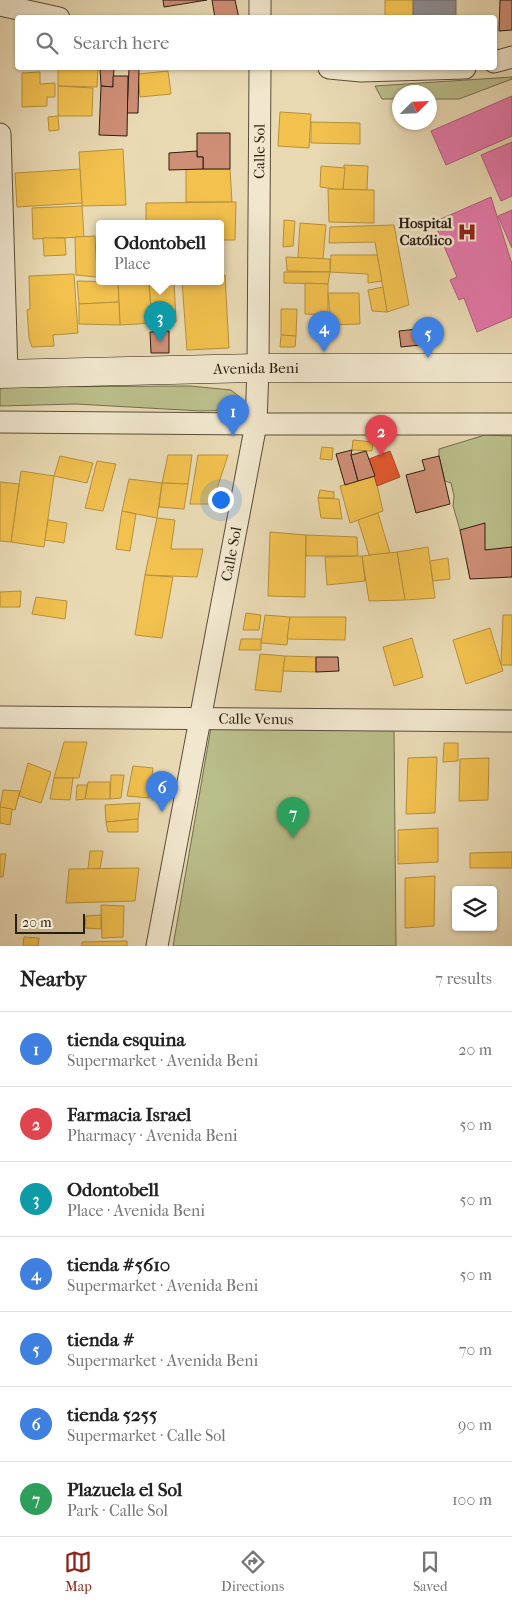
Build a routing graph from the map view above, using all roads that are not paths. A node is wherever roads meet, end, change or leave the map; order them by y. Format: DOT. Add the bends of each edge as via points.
graph roads {
  1 [pos="260,0"];
  2 [pos="0,5"];
  3 [pos="45,15"];
  4 [pos="260,15"];
  5 [pos="512,57"];
  6 [pos="497,61"];
  7 [pos="260,70"];
  8 [pos="350,70"];
  9 [pos="396,70"];
  10 [pos="0,134"];
  11 [pos="258,368"];
  12 [pos="512,368"];
  13 [pos="4,374"];
  14 [pos="0,422"];
  15 [pos="256,424"];
  16 [pos="512,424"];
  17 [pos="0,717"];
  18 [pos="200,718"];
  19 [pos="512,721"];
  20 [pos="157,946"];
  1 -- 4 [label="street"];
  2 -- 3 [label="street"];
  5 -- 6 [label="street"];
  7 -- 11 [label="street, Calle Sol"];
  8 -- 9 [label="street"];
  10 -- 13 [label="street"];
  11 -- 12 [label="street, Avenida Beni"];
  11 -- 13 [label="street, Avenida Beni"];
  11 -- 15 [label="street, Calle Sol"];
  14 -- 15 [label="street"];
  15 -- 16 [label="street"];
  15 -- 18 [label="street, Calle Sol"];
  17 -- 18 [label="street, Calle Venus"];
  18 -- 19 [label="street, Calle Venus"];
  18 -- 20 [label="street, Calle Sol"];
}
